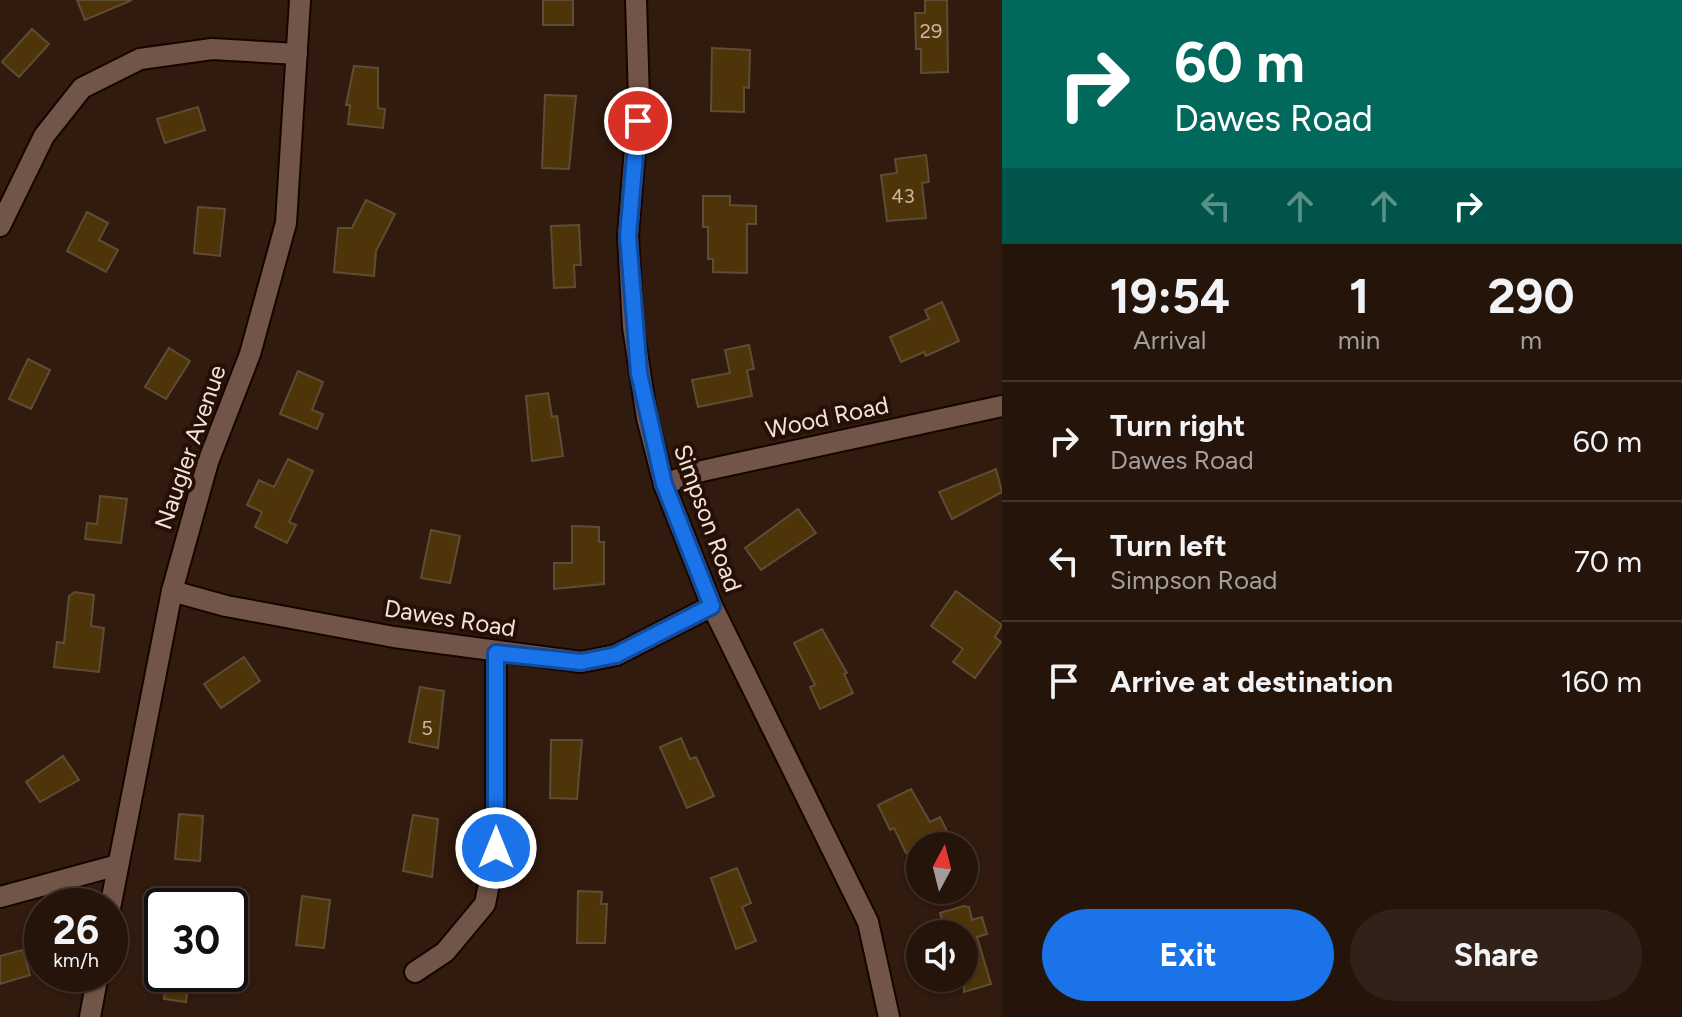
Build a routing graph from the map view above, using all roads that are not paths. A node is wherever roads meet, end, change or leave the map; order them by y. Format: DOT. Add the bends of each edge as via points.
graph roads {
  1 [pos="300,0"];
  2 [pos="636,0"];
  3 [pos="297,54"];
  4 [pos="0,226"];
  5 [pos="1002,406"];
  6 [pos="664,484"];
  7 [pos="172,591"];
  8 [pos="712,606"];
  9 [pos="496,653"];
  10 [pos="118,865"];
  11 [pos="114,888"];
  12 [pos="0,897"];
  13 [pos="415,972"];
  14 [pos="95,992"];
  15 [pos="90,1017"];
  16 [pos="889,1017"];
  1 -- 3 [label="street, Naugler Avenue"];
  2 -- 6 [label="street, Simpson Road" via="639,99 629,282 639,373"];
  3 -- 4 [label="street" via="212,49 140,59 82,88 44,136"];
  3 -- 7 [label="street, Naugler Avenue" via="286,223 278,260 250,354 208,462"];
  5 -- 6 [label="street, Wood Road" via="702,471"];
  6 -- 8 [label="street, Simpson Road"];
  7 -- 9 [label="street, Dawes Road" via="226,606"];
  7 -- 10 [label="street, Naugler Avenue"];
  8 -- 9 [label="street, Dawes Road" via="616,655 581,662"];
  8 -- 16 [label="street, Simpson Road" via="868,922"];
  9 -- 13 [label="street" via="496,848 485,904 445,952"];
  10 -- 11 [label="street, Naugler Avenue"];
  10 -- 12 [label="street"];
  14 -- 15 [label="street"];
}
